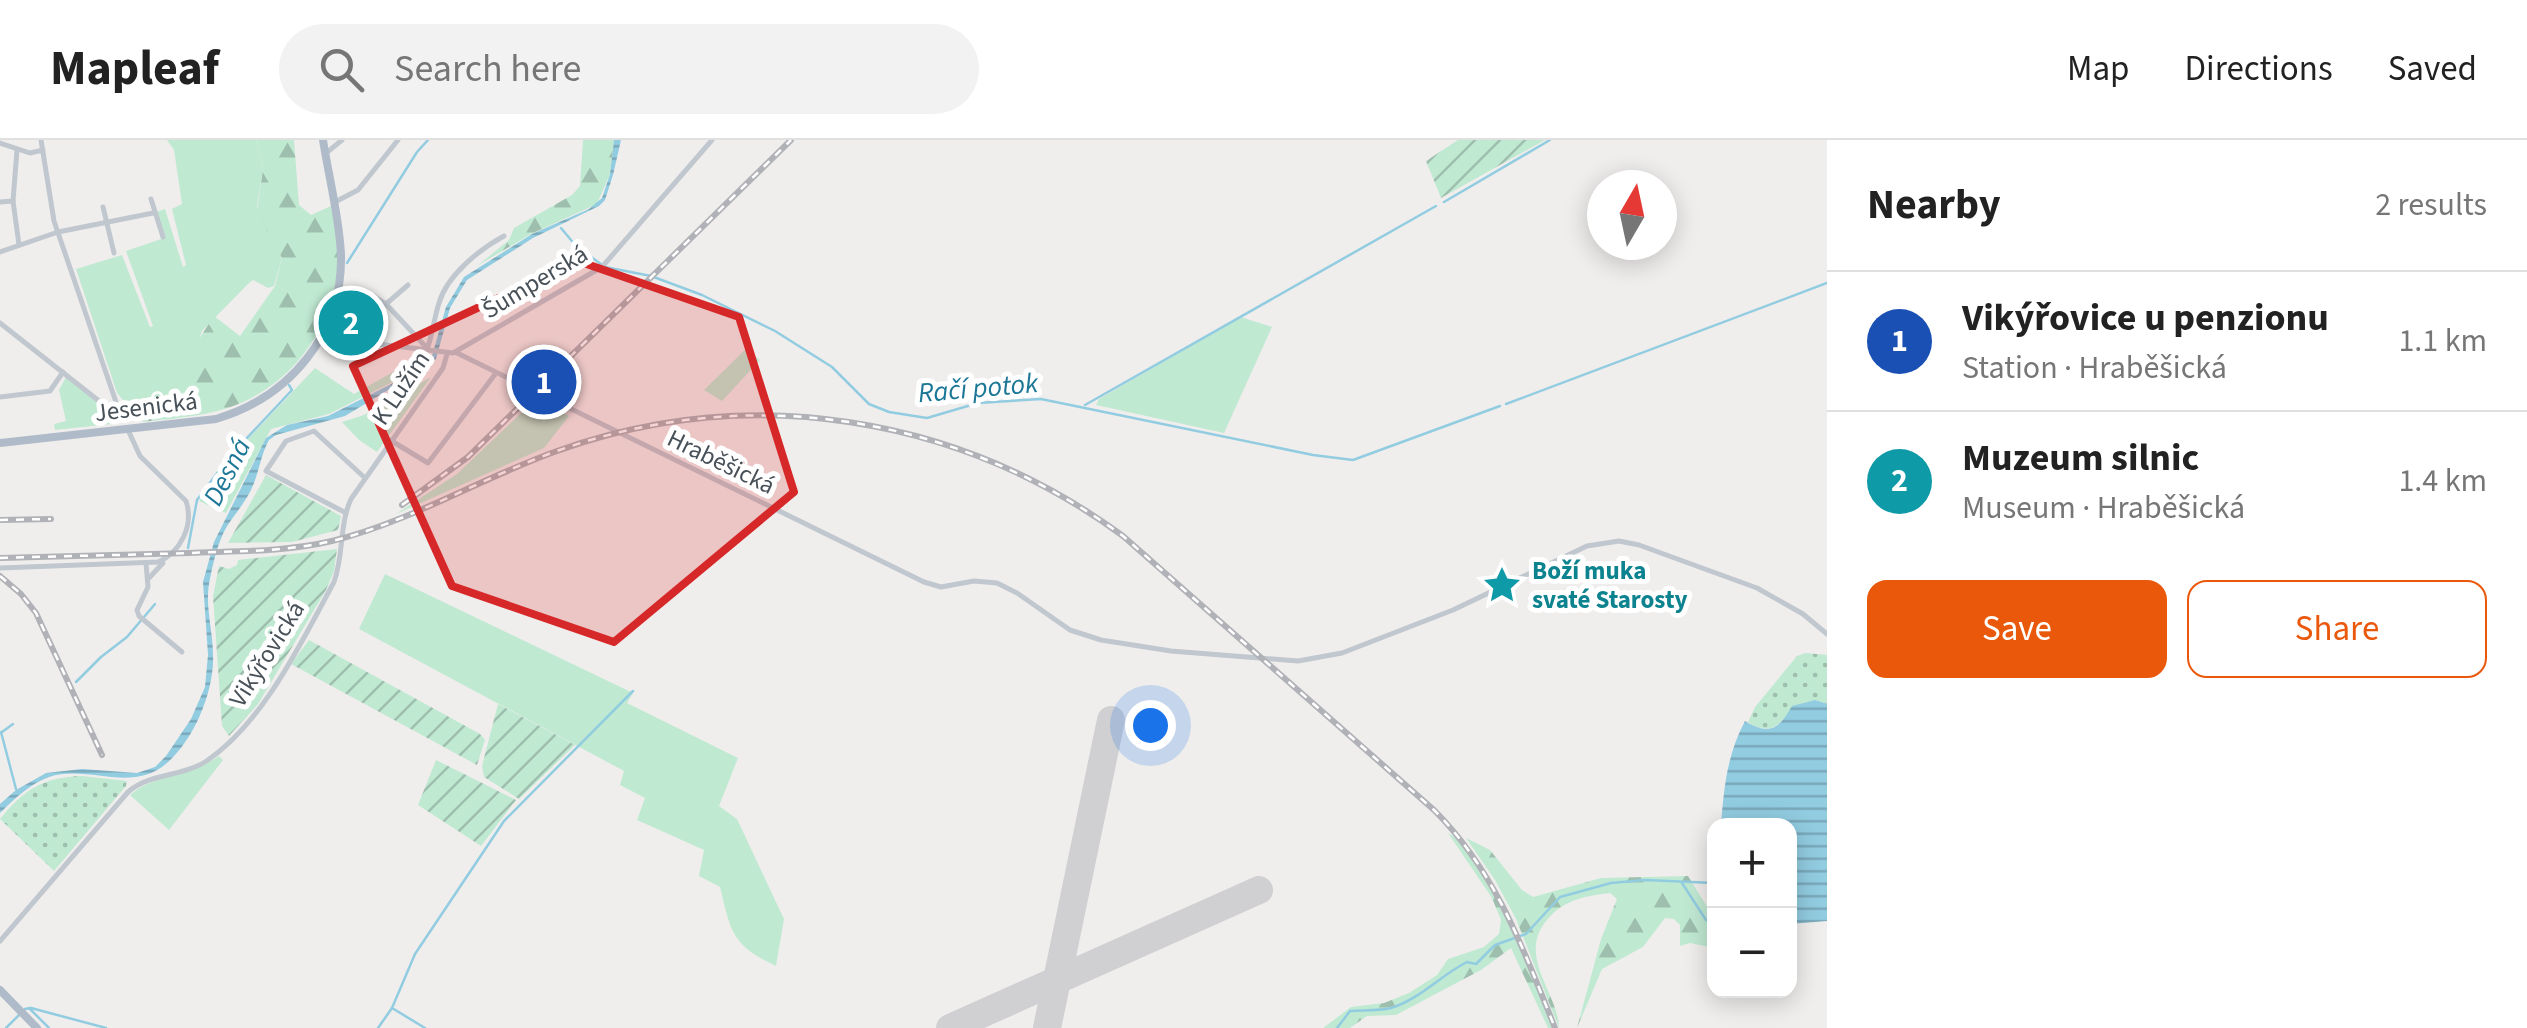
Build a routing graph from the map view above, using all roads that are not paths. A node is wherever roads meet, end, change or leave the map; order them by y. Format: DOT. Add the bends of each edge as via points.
graph roads {
  1 [pos="41,140"];
  2 [pos="323,140"];
  3 [pos="342,140"];
  4 [pos="398,140"];
  5 [pos="712,140"];
  6 [pos="0,143"];
  7 [pos="17,150"];
  8 [pos="43,150"];
  9 [pos="325,154"];
  10 [pos="150,200"];
  11 [pos="13,201"];
  12 [pos="0,202"];
  13 [pos="334,202"];
  14 [pos="103,207"];
  15 [pos="153,213"];
  16 [pos="106,223"];
  17 [pos="58,232"];
  18 [pos="504,236"];
  19 [pos="163,238"];
  20 [pos="18,244"];
  21 [pos="0,252"];
  22 [pos="114,253"];
  23 [pos="408,285"];
  24 [pos="372,295"];
  25 [pos="386,304"];
  26 [pos="0,323"];
  27 [pos="325,331"];
  28 [pos="430,350"];
  29 [pos="448,353"];
  30 [pos="62,372"];
  31 [pos="496,373"];
  32 [pos="0,397"];
  33 [pos="128,430"];
  34 [pos="389,442"];
  35 [pos="0,443"];
  36 [pos="365,478"];
  37 [pos="346,513"];
  38 [pos="164,560"];
  39 [pos="146,563"];
  40 [pos="0,568"];
  41 [pos="148,579"];
  42 [pos="1827,634"];
  43 [pos="182,652"];
  44 [pos="0,940"];
  45 [pos="0,990"];
  46 [pos="37,1028"];
  1 -- 8 [label="street"];
  2 -- 9 [label="main road"];
  3 -- 9 [label="street"];
  4 -- 13 [label="street" via="358,190"];
  5 -- 29 [label="street, Šumperská" via="603,266"];
  6 -- 7 [label="street"];
  7 -- 8 [label="street"];
  7 -- 11 [label="street"];
  8 -- 17 [label="street"];
  9 -- 13 [label="main road"];
  10 -- 15 [label="street"];
  11 -- 12 [label="street"];
  11 -- 20 [label="street"];
  13 -- 27 [label="main road" via="340,271"];
  14 -- 16 [label="street"];
  15 -- 16 [label="street"];
  15 -- 19 [label="street"];
  16 -- 17 [label="street"];
  16 -- 22 [label="street"];
  17 -- 20 [label="street"];
  17 -- 30 [label="street" via="116,402 113,412"];
  18 -- 28 [label="street" via="445,288"];
  20 -- 21 [label="street"];
  23 -- 25 [label="street"];
  24 -- 25 [label="street"];
  25 -- 28 [label="street"];
  26 -- 30 [label="street"];
  27 -- 28 [label="street, Hraběšická"];
  27 -- 33 [label="main road, Jesenická" via="303,365 259,402 226,416"];
  28 -- 29 [label="street, Hraběšická"];
  29 -- 31 [label="street, Hraběšická"];
  29 -- 34 [label="street, K Lužím"];
  30 -- 32 [label="street" via="50,391"];
  31 -- 34 [label="street" via="428,463"];
  31 -- 42 [label="street, Hraběšická" via="924,582 1008,587 1058,623 1101,640 1298,662 1342,653 1588,546 1620,541 1757,588"];
  33 -- 35 [label="main road, Jesenická"];
  33 -- 38 [label="street" via="140,456 186,501 186,532"];
  34 -- 36 [label="street, Vikýřovická"];
  36 -- 37 [label="street, Vikýřovická"];
  36 -- 37 [label="street" via="314,430 286,441 266,471"];
  37 -- 44 [label="street, Vikýřovická" via="334,582 253,718 196,768 139,782"];
  38 -- 39 [label="street"];
  38 -- 41 [label="street"];
  39 -- 40 [label="street"];
  39 -- 41 [label="street"];
  41 -- 43 [label="street" via="139,616"];
  45 -- 46 [label="main road"];
}
